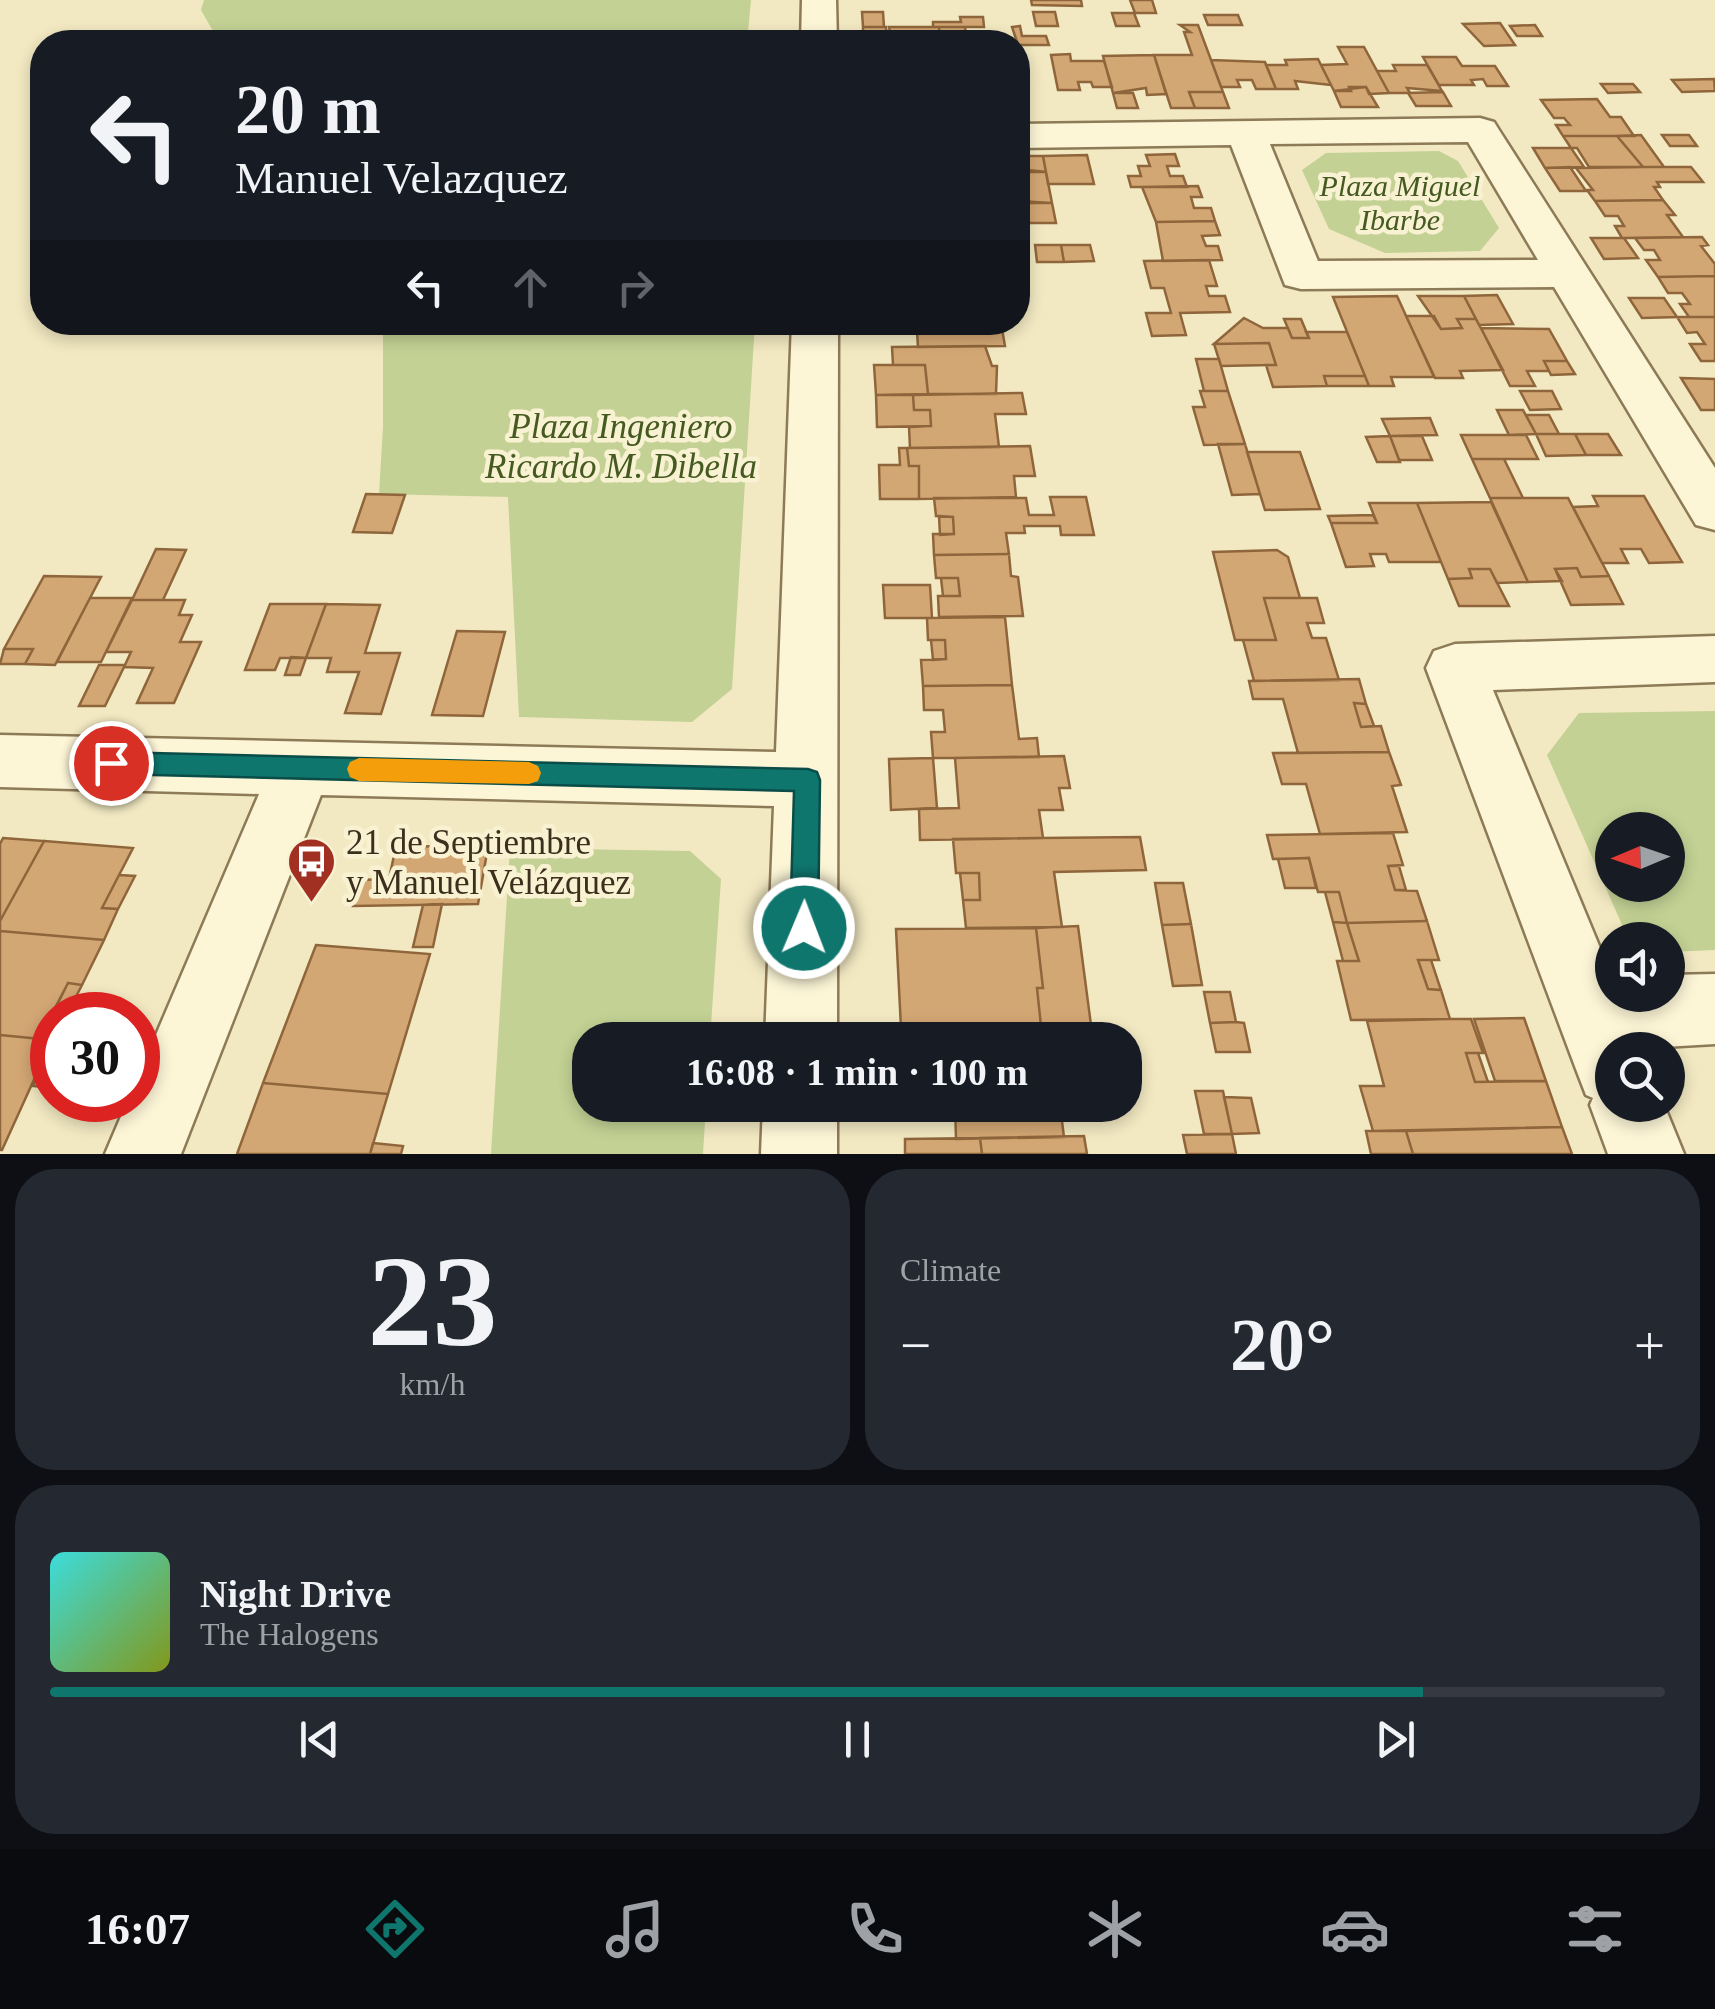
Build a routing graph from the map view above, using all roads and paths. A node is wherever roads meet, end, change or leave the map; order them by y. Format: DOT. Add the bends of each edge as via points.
graph roads {
  1 [pos="820,0"];
  2 [pos="819,30"];
  3 [pos="1246,133"];
  4 [pos="1030,136"];
  5 [pos="1569,273"];
  6 [pos="814,335"];
  7 [pos="1715,511"];
  8 [pos="1715,659"];
  9 [pos="0,761"];
  10 [pos="301,768"];
  11 [pos="808,780"];
  12 [pos="1715,1010"];
  13 [pos="801,1022"];
  14 [pos="1599,1032"];
  15 [pos="1632,1032"];
  16 [pos="800,1122"];
  17 [pos="1633,1122"];
  18 [pos="142,1154"];
  19 [pos="799,1154"];
  20 [pos="1646,1154"];
  1 -- 2 [label="street"];
  3 -- 4 [label="street"];
  3 -- 5 [label="street" via="1480,130"];
  3 -- 5 [label="street" via="1302,275"];
  5 -- 7 [label="street"];
  6 -- 11 [label="street"];
  8 -- 14 [label="street" via="1455,668"];
  9 -- 10 [label="street"];
  10 -- 11 [label="street"];
  10 -- 18 [label="street"];
  11 -- 13 [label="street"];
  12 -- 15 [label="street"];
  16 -- 19 [label="street"];
  17 -- 20 [label="street"];
}
